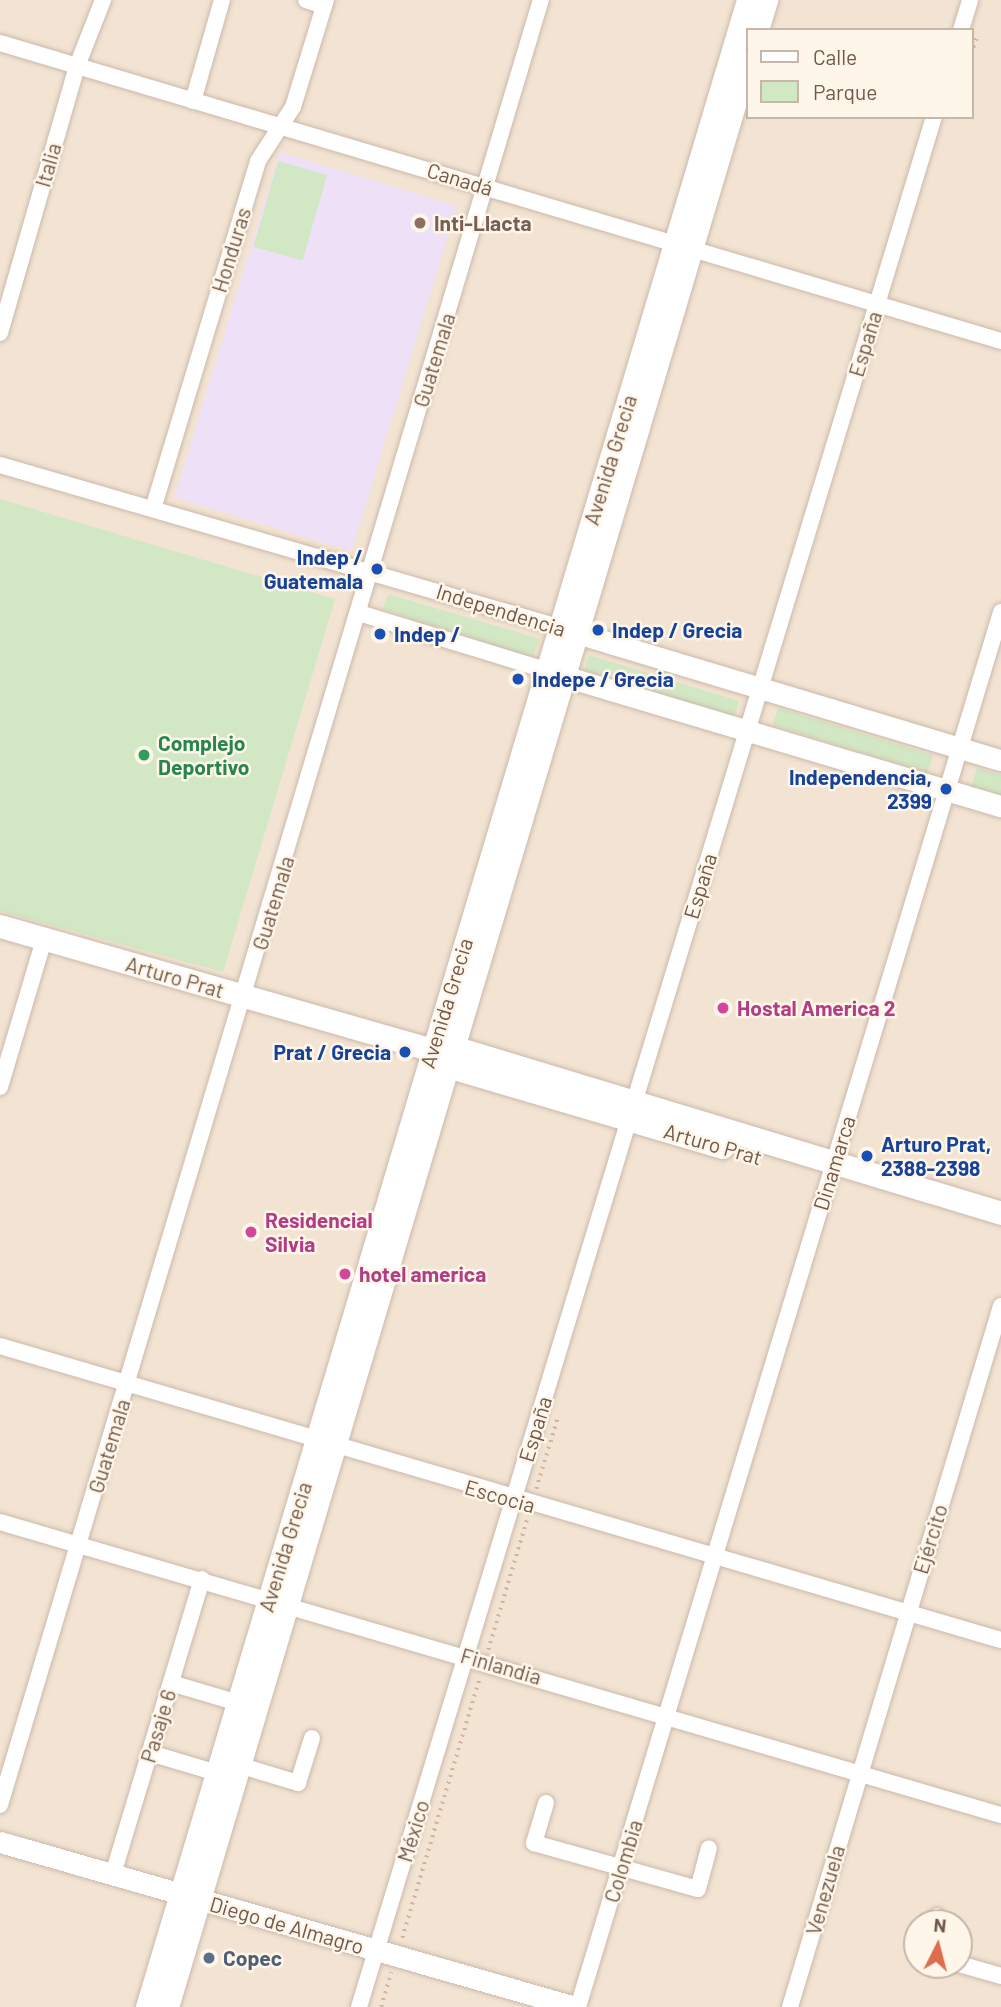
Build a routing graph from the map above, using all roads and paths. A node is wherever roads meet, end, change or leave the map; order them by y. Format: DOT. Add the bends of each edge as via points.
graph roads {
  1 [pos="103,0"];
  2 [pos="222,0"];
  3 [pos="306,0"];
  4 [pos="541,0"];
  5 [pos="748,0"];
  6 [pos="766,0"];
  7 [pos="970,0"];
  8 [pos="325,3"];
  9 [pos="758,28"];
  10 [pos="962,28"];
  11 [pos="0,43"];
  12 [pos="746,65"];
  13 [pos="77,66"];
  14 [pos="194,101"];
  15 [pos="933,119"];
  16 [pos="283,126"];
  17 [pos="486,187"];
  18 [pos="684,245"];
  19 [pos="877,304"];
  20 [pos="0,333"];
  21 [pos="1001,341"];
  22 [pos="0,465"];
  23 [pos="153,509"];
  24 [pos="372,571"];
  25 [pos="1001,612"];
  26 [pos="359,614"];
  27 [pos="568,630"];
  28 [pos="554,673"];
  29 [pos="761,688"];
  30 [pos="748,730"];
  31 [pos="960,747"];
  32 [pos="1001,760"];
  33 [pos="947,790"];
  34 [pos="1001,806"];
  35 [pos="0,926"];
  36 [pos="44,939"];
  37 [pos="246,996"];
  38 [pos="444,1054"];
  39 [pos="0,1087"];
  40 [pos="631,1112"];
  41 [pos="832,1171"];
  42 [pos="1001,1213"];
  43 [pos="1001,1227"];
  44 [pos="1001,1306"];
  45 [pos="0,1346"];
  46 [pos="128,1384"];
  47 [pos="325,1443"];
  48 [pos="514,1500"];
  49 [pos="0,1522"];
  50 [pos="79,1544"];
  51 [pos="714,1558"];
  52 [pos="202,1579"];
  53 [pos="278,1601"];
  54 [pos="908,1614"];
  55 [pos="1001,1640"];
  56 [pos="466,1656"];
  57 [pos="171,1683"];
  58 [pos="238,1703"];
  59 [pos="667,1714"];
  60 [pos="312,1738"];
  61 [pos="149,1753"];
  62 [pos="239,1765"];
  63 [pos="859,1772"];
  64 [pos="217,1773"];
  65 [pos="546,1804"];
  66 [pos="0,1805"];
  67 [pos="1001,1815"];
  68 [pos="0,1842"];
  69 [pos="709,1848"];
  70 [pos="621,1868"];
  71 [pos="113,1874"];
  72 [pos="190,1896"];
  73 [pos="376,1951"];
  74 [pos="973,1968"];
  75 [pos="1001,1976"];
  76 [pos="147,2007"];
  77 [pos="167,2007"];
  78 [pos="359,2007"];
  79 [pos="577,2007"];
  80 [pos="790,2007"];
  1 -- 13 [label="street, Italia"];
  2 -- 14 [label="street"];
  3 -- 8 [label="street"];
  4 -- 17 [label="street, Guatemala"];
  5 -- 18 [label="main road, Avenida Grecia"];
  6 -- 9 [label="main road"];
  7 -- 10 [label="street"];
  8 -- 16 [label="street, Honduras"];
  11 -- 13 [label="street, Canadá"];
  12 -- 18 [label="main road, Avenida Grecia"];
  13 -- 14 [label="street, Canadá"];
  13 -- 20 [label="street, Italia"];
  14 -- 16 [label="street, Canadá"];
  15 -- 19 [label="street, España"];
  16 -- 17 [label="street, Canadá"];
  16 -- 23 [label="street, Honduras" via="258,161"];
  17 -- 18 [label="street, Canadá"];
  17 -- 24 [label="street, Guatemala"];
  18 -- 19 [label="street, Canadá"];
  18 -- 27 [label="main road, Avenida Grecia"];
  19 -- 21 [label="street, Canadá"];
  19 -- 29 [label="street, España"];
  22 -- 23 [label="street, Independencia"];
  23 -- 24 [label="street, Independencia"];
  24 -- 26 [label="street, Guatemala"];
  24 -- 27 [label="street, Independencia"];
  25 -- 31 [label="street, Dinamarca"];
  26 -- 28 [label="street, Independencia"];
  26 -- 37 [label="street, Guatemala"];
  27 -- 28 [label="main road, Avenida Grecia"];
  27 -- 29 [label="street, Independencia"];
  28 -- 30 [label="street, Independencia"];
  28 -- 38 [label="main road, Avenida Grecia"];
  29 -- 30 [label="street, España"];
  29 -- 31 [label="street, Independencia"];
  30 -- 33 [label="street, Independencia"];
  30 -- 40 [label="street, España"];
  31 -- 32 [label="street, Independencia"];
  31 -- 33 [label="street, Dinamarca"];
  33 -- 34 [label="street, Independencia"];
  33 -- 41 [label="street, Dinamarca"];
  35 -- 36 [label="main road, Arturo Prat"];
  36 -- 37 [label="main road, Arturo Prat"];
  36 -- 39 [label="street"];
  37 -- 38 [label="main road, Arturo Prat"];
  37 -- 46 [label="street, Guatemala"];
  38 -- 40 [label="main road, Arturo Prat"];
  38 -- 47 [label="main road, Avenida Grecia"];
  40 -- 41 [label="main road, Arturo Prat"];
  40 -- 48 [label="street, España"];
  41 -- 42 [label="main road, Arturo Prat"];
  41 -- 43 [label="main road, Arturo Prat"];
  41 -- 51 [label="street, Dinamarca"];
  44 -- 54 [label="street, Ejército"];
  45 -- 46 [label="street, Escocia"];
  46 -- 47 [label="street, Escocia"];
  46 -- 50 [label="street, Guatemala"];
  47 -- 48 [label="street, Escocia"];
  47 -- 53 [label="main road, Avenida Grecia"];
  48 -- 51 [label="street, Escocia"];
  48 -- 56 [label="street, España"];
  49 -- 50 [label="street, Finlandia"];
  50 -- 52 [label="street, Finlandia"];
  50 -- 66 [label="street, Guatemala"];
  51 -- 54 [label="street, Escocia"];
  51 -- 59 [label="street, Dinamarca"];
  52 -- 53 [label="street, Finlandia"];
  52 -- 57 [label="street, Pasaje 6"];
  53 -- 56 [label="street, Finlandia"];
  53 -- 58 [label="main road, Avenida Grecia"];
  53 -- 62 [label="main road, Avenida Grecia"];
  54 -- 55 [label="street, Escocia"];
  54 -- 63 [label="street, Ejército"];
  56 -- 59 [label="street, Finlandia"];
  56 -- 73 [label="street, México"];
  57 -- 58 [label="street"];
  57 -- 61 [label="street, Pasaje 6"];
  58 -- 64 [label="main road, Avenida Grecia"];
  59 -- 63 [label="street, Finlandia"];
  59 -- 70 [label="street, Colombia"];
  60 -- 62 [label="street" via="298,1783"];
  61 -- 64 [label="street"];
  61 -- 71 [label="street, Pasaje 6"];
  62 -- 72 [label="main road, Avenida Grecia"];
  63 -- 67 [label="street, Finlandia"];
  63 -- 80 [label="street, Venezuela"];
  64 -- 72 [label="main road, Avenida Grecia"];
  65 -- 70 [label="street" via="534,1843"];
  68 -- 71 [label="street, Diego de Almagro"];
  69 -- 70 [label="street" via="698,1889"];
  70 -- 79 [label="street, Colombia"];
  71 -- 72 [label="street, Diego de Almagro"];
  72 -- 73 [label="street, Diego de Almagro"];
  72 -- 76 [label="main road, Avenida Grecia"];
  72 -- 77 [label="main road, Avenida Grecia"];
  73 -- 78 [label="street, México"];
  73 -- 79 [label="street, Diego de Almagro"];
  74 -- 75 [label="street"];
}
